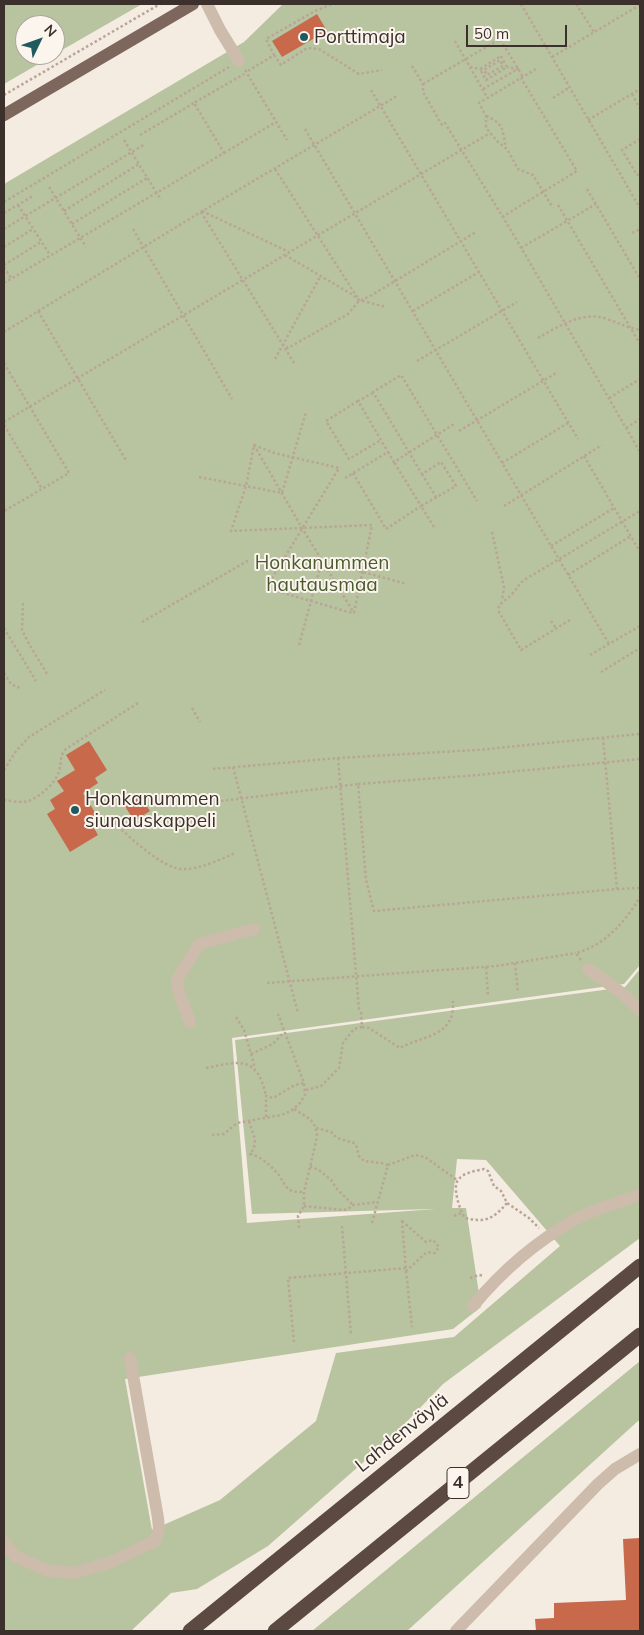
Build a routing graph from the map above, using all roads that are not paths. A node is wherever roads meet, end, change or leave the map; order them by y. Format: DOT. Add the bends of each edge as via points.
graph roads {
  1 [pos="193,4"];
  2 [pos="207,4"];
  3 [pos="239,61"];
  4 [pos="4,115"];
  5 [pos="254,929"];
  6 [pos="588,969"];
  7 [pos="640,1010"];
  8 [pos="190,1022"];
  9 [pos="640,1194"];
  10 [pos="640,1266"];
  11 [pos="473,1306"];
  12 [pos="640,1336"];
  13 [pos="130,1358"];
  14 [pos="640,1454"];
  15 [pos="4,1542"];
  16 [pos="190,1631"];
  17 [pos="275,1631"];
  18 [pos="456,1631"];
  1 -- 4 [label="main road"];
  2 -- 3 [label="lane" via="218,31"];
  5 -- 8 [label="lane" via="199,944 177,980"];
  6 -- 7 [label="lane"];
  9 -- 11 [label="lane" via="577,1219 542,1242 517,1261"];
  10 -- 16 [label="highway, Lahdenväylä"];
  12 -- 17 [label="highway, 4"];
  13 -- 15 [label="lane" via="158,1518 155,1541 111,1562 74,1573 46,1570 15,1556"];
  14 -- 18 [label="lane" via="598,1484"];
}
